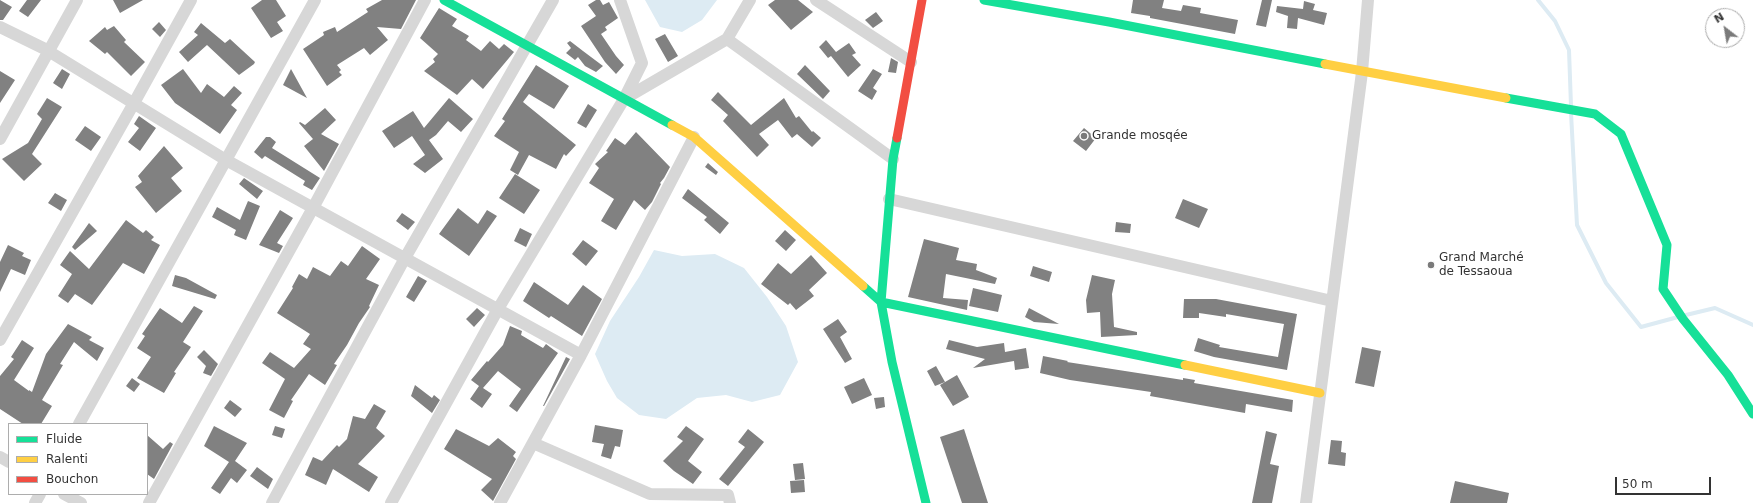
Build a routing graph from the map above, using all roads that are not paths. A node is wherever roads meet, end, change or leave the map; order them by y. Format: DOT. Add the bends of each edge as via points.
graph roads {
  1 [pos="77,0"];
  2 [pos="191,0"];
  3 [pos="315,0"];
  4 [pos="426,0"];
  5 [pos="444,0"];
  6 [pos="553,0"];
  7 [pos="620,0"];
  8 [pos="750,0"];
  9 [pos="816,0"];
  10 [pos="922,0"];
  11 [pos="984,0"];
  12 [pos="1368,0"];
  13 [pos="0,27"];
  14 [pos="727,39"];
  15 [pos="528,46"];
  16 [pos="49,51"];
  17 [pos="911,62"];
  18 [pos="1362,72"];
  19 [pos="624,98"];
  20 [pos="134,104"];
  21 [pos="694,137"];
  22 [pos="0,139"];
  23 [pos="893,159"];
  24 [pos="226,160"];
  25 [pos="889,198"];
  26 [pos="313,208"];
  27 [pos="405,258"];
  28 [pos="1332,301"];
  29 [pos="881,302"];
  30 [pos="498,309"];
  31 [pos="0,340"];
  32 [pos="582,355"];
  33 [pos="1320,393"];
  34 [pos="1753,414"];
  35 [pos="80,423"];
  36 [pos="533,443"];
  37 [pos="66,495"];
  38 [pos="81,503"];
  39 [pos="149,503"];
  40 [pos="272,503"];
  41 [pos="391,503"];
  42 [pos="500,503"];
  43 [pos="730,503"];
  44 [pos="926,503"];
  45 [pos="1306,503"];
  1 -- 16 [label="street"];
  2 -- 20 [label="street"];
  3 -- 24 [label="street"];
  4 -- 26 [label="street"];
  5 -- 15 [label="main road"];
  6 -- 15 [label="street"];
  7 -- 19 [label="street" via="642,63"];
  8 -- 14 [label="street"];
  9 -- 17 [label="street"];
  10 -- 17 [label="main road"];
  11 -- 18 [label="main road"];
  12 -- 18 [label="street"];
  13 -- 16 [label="street"];
  14 -- 19 [label="street"];
  14 -- 23 [label="street"];
  15 -- 19 [label="main road"];
  15 -- 27 [label="street"];
  16 -- 20 [label="street"];
  16 -- 22 [label="street"];
  17 -- 23 [label="main road"];
  18 -- 28 [label="street"];
  18 -- 34 [label="main road" via="1595,114 1621,134 1667,245 1663,289 1683,319 1728,375"];
  19 -- 21 [label="main road"];
  19 -- 30 [label="street"];
  20 -- 24 [label="street"];
  20 -- 31 [label="street"];
  21 -- 29 [label="main road"];
  21 -- 32 [label="street"];
  23 -- 25 [label="main road"];
  24 -- 26 [label="street"];
  24 -- 35 [label="street"];
  25 -- 28 [label="street"];
  25 -- 29 [label="main road"];
  26 -- 27 [label="street"];
  26 -- 39 [label="street"];
  27 -- 30 [label="street"];
  27 -- 40 [label="street"];
  28 -- 33 [label="street"];
  29 -- 33 [label="main road"];
  29 -- 44 [label="main road" via="892,362"];
  30 -- 32 [label="street"];
  30 -- 41 [label="street"];
  32 -- 36 [label="street"];
  33 -- 45 [label="street"];
  36 -- 42 [label="street"];
  36 -- 43 [label="street" via="650,494 728,495"];
  37 -- 38 [label="street"];
}
